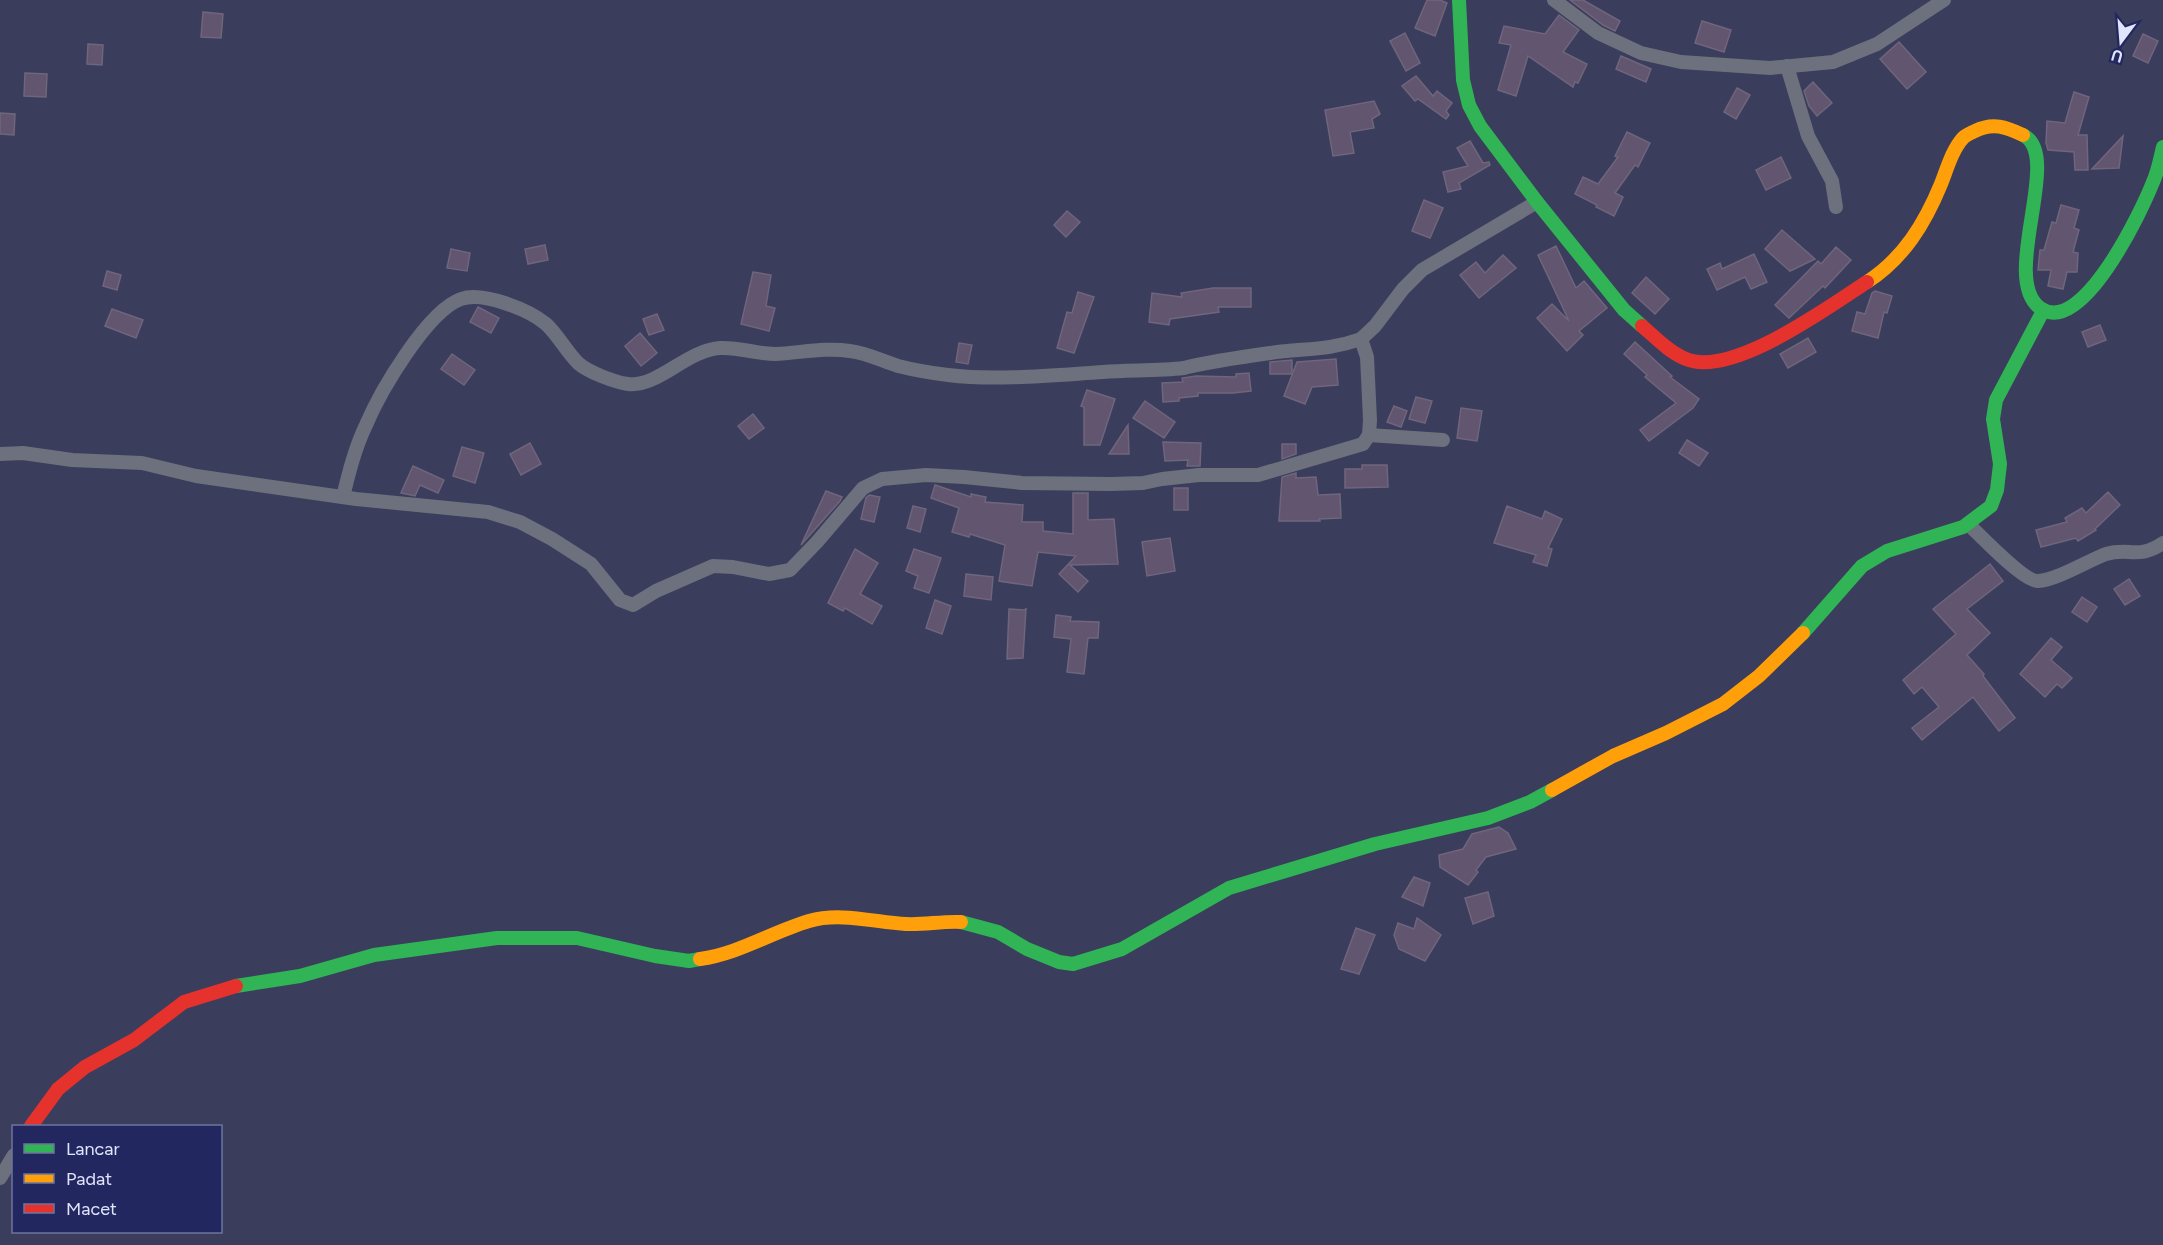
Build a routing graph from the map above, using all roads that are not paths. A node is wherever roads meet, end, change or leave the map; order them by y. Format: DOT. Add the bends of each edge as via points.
graph roads {
  1 [pos="1459,0"];
  2 [pos="1554,0"];
  3 [pos="1944,0"];
  4 [pos="1787,66"];
  5 [pos="2163,147"];
  6 [pos="1537,202"];
  7 [pos="1836,207"];
  8 [pos="2043,311"];
  9 [pos="1361,339"];
  10 [pos="1369,435"];
  11 [pos="1443,440"];
  12 [pos="0,454"];
  13 [pos="343,497"];
  14 [pos="1968,524"];
  15 [pos="2163,543"];
  16 [pos="32,1125"];
  17 [pos="12,1158"];
  18 [pos="0,1178"];
  1 -- 6 [label="street" via="1463,80 1469,105 1480,126"];
  2 -- 4 [label="street" via="1598,33 1641,53 1711,65"];
  3 -- 4 [label="street" via="1877,44 1833,62"];
  4 -- 7 [label="street" via="1808,136 1832,181"];
  5 -- 8 [label="street" via="2152,185 2097,283 2072,308 2059,314"];
  6 -- 8 [label="street" via="1624,310 1668,349 1688,360 1719,362 1793,330 1876,276 1911,242 1964,137 1984,126 2005,126 2027,137 2037,150 2025,275 2028,291"];
  6 -- 9 [label="street" via="1422,270"];
  8 -- 14 [label="street" via="1996,400 1993,419 2001,464 1997,490 1991,506"];
  9 -- 10 [label="street" via="1367,357"];
  9 -- 13 [label="street" via="1328,348 1272,352 1165,370 1029,377 950,376 851,351 822,349 774,354 721,348 703,351 651,380 631,385 579,364 547,325 531,314 485,299 462,298 445,308 425,330 381,394 351,462"];
  10 -- 11 [label="street"];
  10 -- 13 [label="street" via="1363,444 1258,475 1199,475 1111,484 1022,483 926,475 882,479 863,488 790,570 769,574 713,567 633,605 620,600 591,564 520,522 488,512"];
  12 -- 13 [label="street" via="142,463 196,476"];
  14 -- 15 [label="street" via="2034,581 2106,554 2144,553"];
  14 -- 16 [label="street" via="1887,551 1862,566 1800,636 1723,705 1613,756 1530,802 1488,818 1375,844 1229,888 1122,949 1073,964 1059,962 998,932 965,922 907,924 832,918 810,921 717,957 689,961 577,938 547,937 497,938 374,956 300,976 229,987 184,1002 134,1040 85,1067 58,1089"];
  17 -- 18 [label="street"];
}
